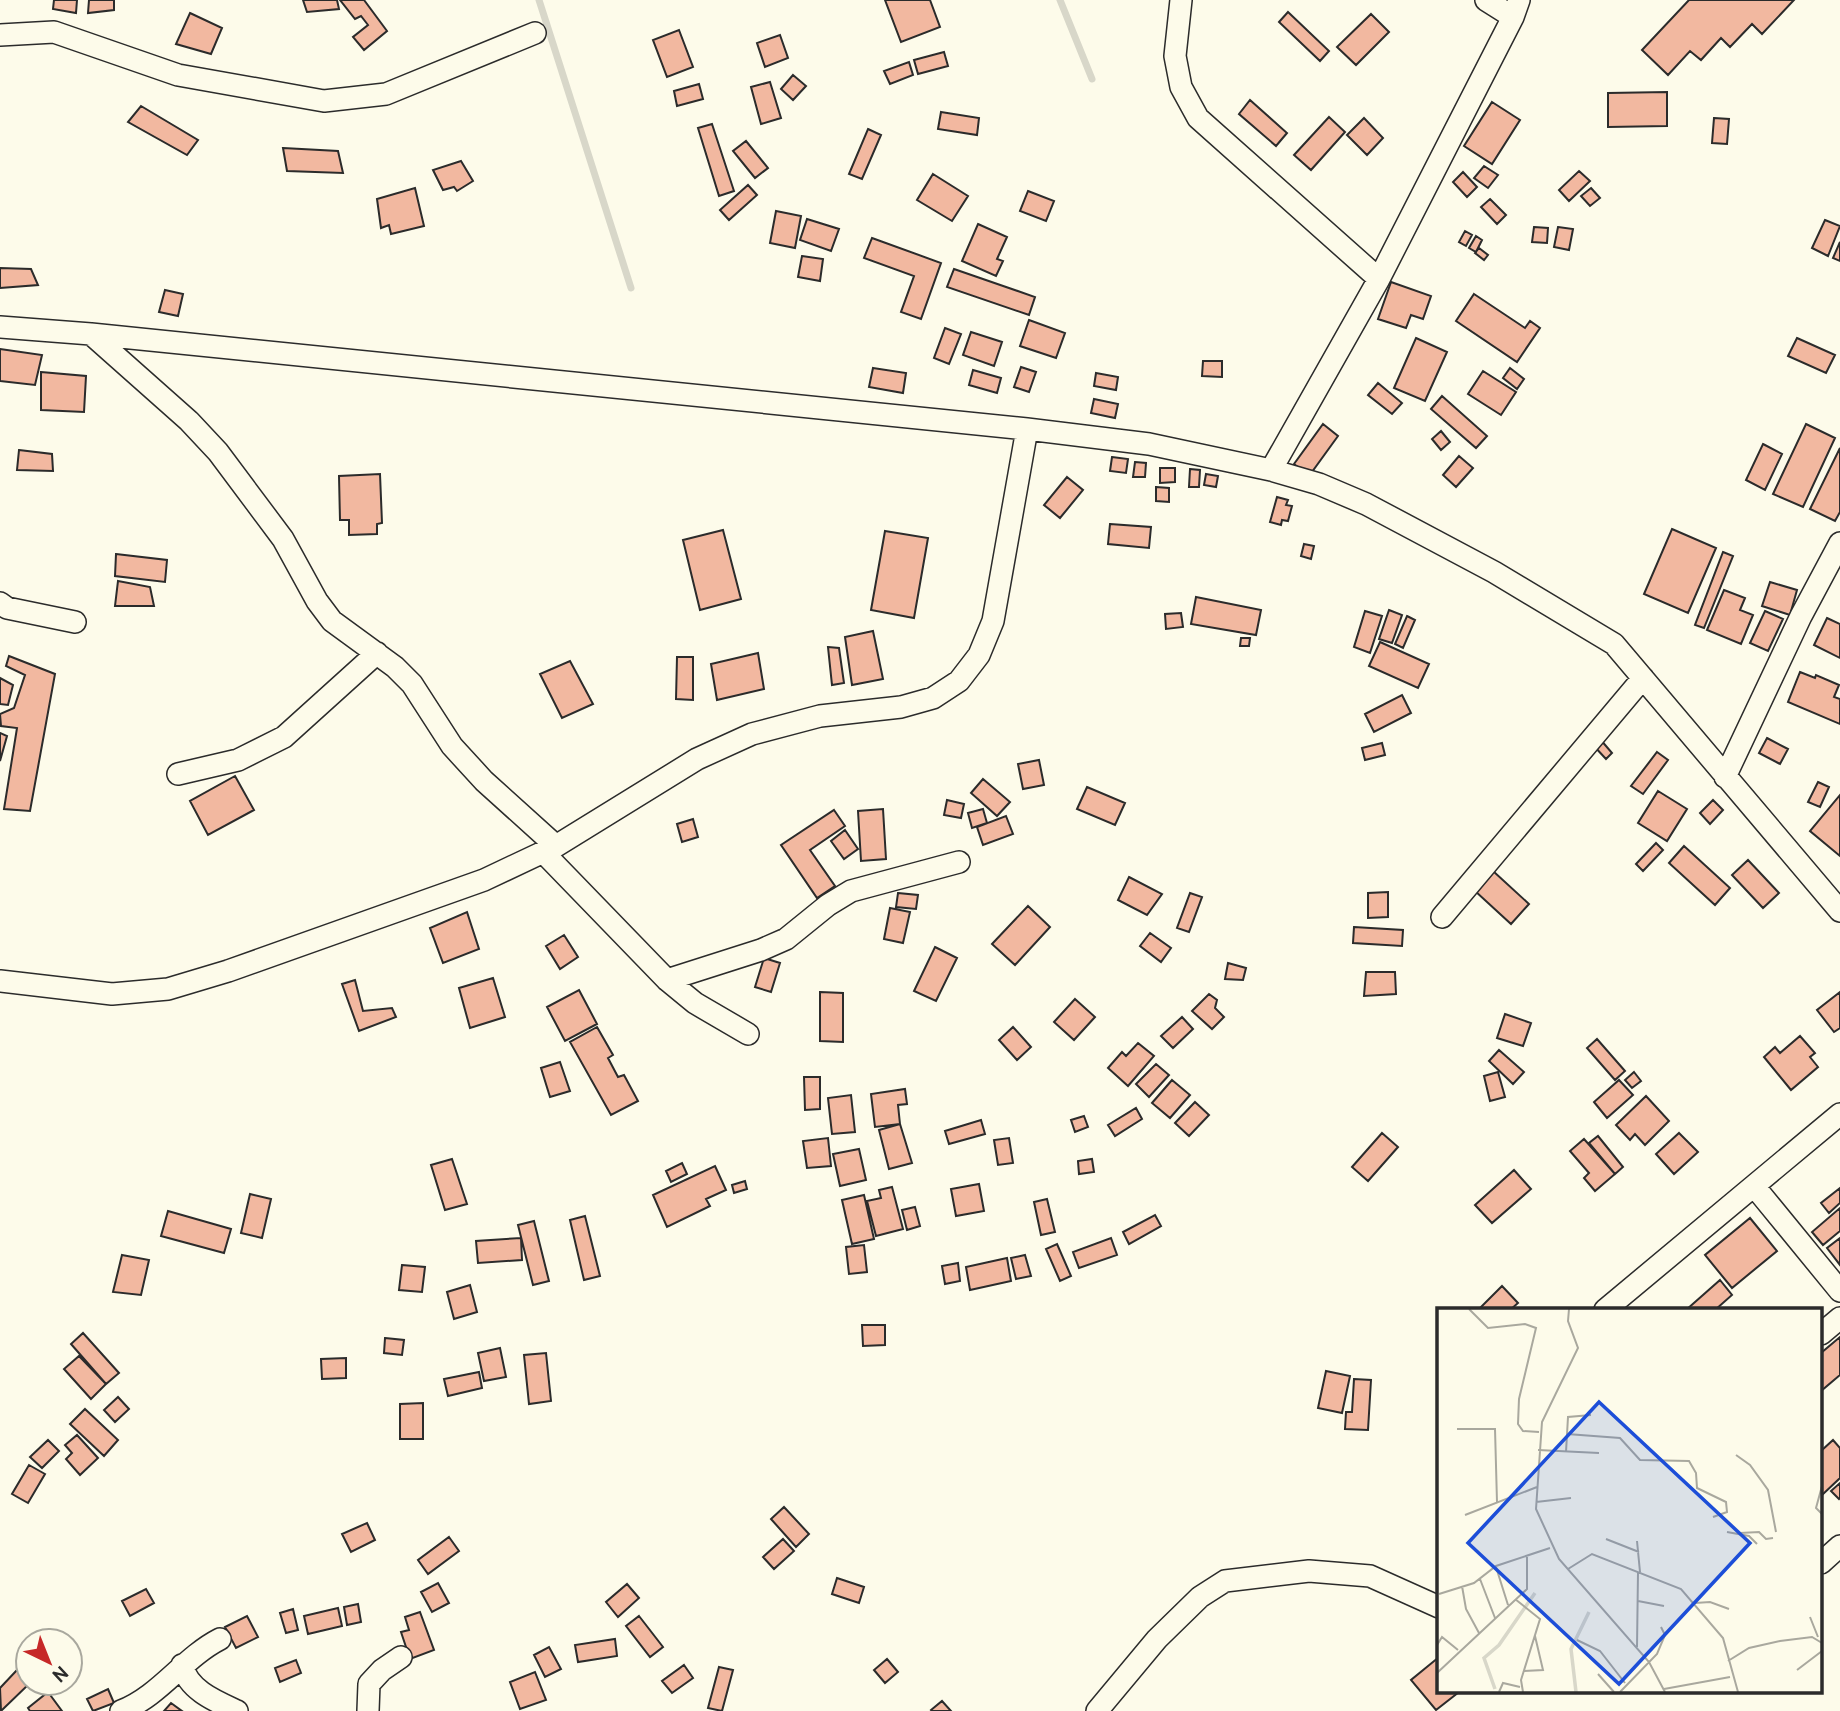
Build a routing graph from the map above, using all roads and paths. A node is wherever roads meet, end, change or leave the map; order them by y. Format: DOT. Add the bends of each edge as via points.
graph roads {
  1 [pos="1181,0"];
  2 [pos="1486,0"];
  3 [pos="1516,9"];
  4 [pos="535,33"];
  5 [pos="0,35"];
  6 [pos="1379,279"];
  7 [pos="0,327"];
  8 [pos="91,334"];
  9 [pos="1027,429"];
  10 [pos="1271,470"];
  11 [pos="1840,543"];
  12 [pos="0,603"];
  13 [pos="75,622"];
  14 [pos="377,653"];
  15 [pos="1643,678"];
  16 [pos="178,774"];
  17 [pos="1725,777"];
  18 [pos="549,849"];
  19 [pos="959,862"];
  20 [pos="1840,911"];
  21 [pos="1442,917"];
  22 [pos="667,980"];
  23 [pos="0,981"];
  24 [pos="748,1034"];
  25 [pos="1840,1114"];
  26 [pos="1754,1186"];
  27 [pos="1840,1291"];
  28 [pos="1607,1308"];
  29 [pos="1840,1318"];
  30 [pos="1822,1334"];
  31 [pos="1840,1546"];
  32 [pos="1822,1562"];
  33 [pos="1437,1606"];
  34 [pos="220,1639"];
  35 [pos="401,1657"];
  36 [pos="182,1665"];
  37 [pos="125,1710"];
  38 [pos="237,1711"];
  39 [pos="368,1711"];
  40 [pos="1097,1711"];
  1 -- 6 [label="street" via="1175,57 1181,87 1198,118"];
  2 -- 3 [label="street"];
  3 -- 6 [label="street"];
  4 -- 5 [label="street" via="386,94 324,101 178,75 54,32"];
  6 -- 10 [label="street"];
  7 -- 8 [label="street"];
  8 -- 9 [label="street"];
  8 -- 14 [label="street" via="218,452 283,539 332,621"];
  9 -- 10 [label="street" via="1149,444"];
  9 -- 18 [label="street" via="993,621 979,655 960,681 933,698 901,707 820,716 752,734 697,759"];
  10 -- 15 [label="street" via="1366,504 1494,572 1614,644"];
  11 -- 17 [label="street"];
  12 -- 13 [label="street"];
  14 -- 16 [label="street" via="284,737 239,760"];
  14 -- 18 [label="street" via="412,684 452,746"];
  15 -- 17 [label="street"];
  15 -- 21 [label="street"];
  17 -- 20 [label="street"];
  18 -- 22 [label="street"];
  18 -- 23 [label="street" via="484,880 168,989 113,994"];
  19 -- 22 [label="street" via="851,891 786,939"];
  22 -- 24 [label="street" via="695,1003"];
  25 -- 26 [label="street"];
  26 -- 27 [label="street"];
  26 -- 28 [label="street"];
  29 -- 30 [label="street"];
  31 -- 32 [label="street"];
  33 -- 40 [label="street" via="1370,1576 1310,1571 1225,1581 1157,1639"];
  34 -- 36 [label="street"];
  35 -- 39 [label="street" via="369,1684"];
  36 -- 37 [label="street"];
  36 -- 38 [label="street" via="185,1679"];
}
